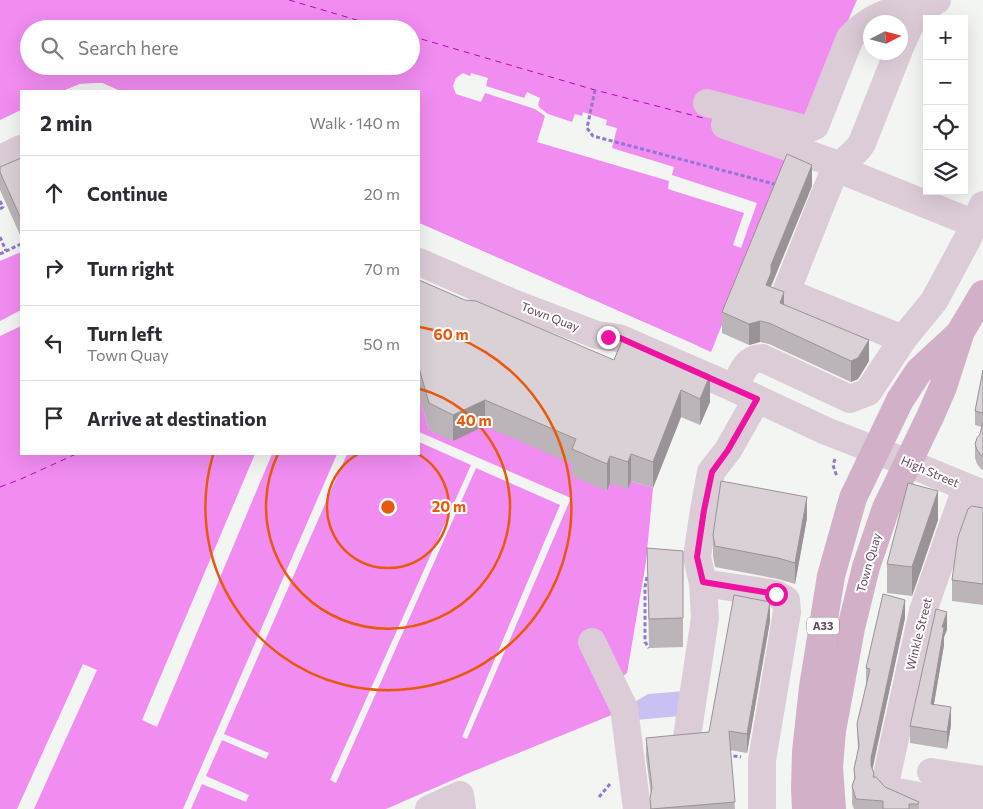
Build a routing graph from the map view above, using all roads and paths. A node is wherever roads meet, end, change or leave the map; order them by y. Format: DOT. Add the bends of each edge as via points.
graph roads {
  1 [pos="936,0"];
  2 [pos="908,26"];
  3 [pos="863,28"];
  4 [pos="888,60"];
  5 [pos="595,90"];
  6 [pos="705,111"];
  7 [pos="797,139"];
  8 [pos="20,149"];
  9 [pos="0,159"];
  10 [pos="842,163"];
  11 [pos="778,185"];
  12 [pos="0,200"];
  13 [pos="0,208"];
  14 [pos="979,214"];
  15 [pos="0,237"];
  16 [pos="20,244"];
  17 [pos="6,251"];
  18 [pos="0,254"];
  19 [pos="420,262"];
  20 [pos="983,294"];
  21 [pos="512,303"];
  22 [pos="471,313"];
  23 [pos="962,331"];
  24 [pos="903,339"];
  25 [pos="745,394"];
  26 [pos="876,450"];
  27 [pos="908,463"];
  28 [pos="974,491"];
  29 [pos="647,577"];
  30 [pos="703,582"];
  31 [pos="592,642"];
  32 [pos="649,648"];
  33 [pos="687,737"];
  34 [pos="719,753"];
  35 [pos="762,760"];
  36 [pos="931,772"];
  37 [pos="983,780"];
  38 [pos="983,805"];
  39 [pos="429,809"];
  40 [pos="462,809"];
  41 [pos="637,809"];
  42 [pos="762,809"];
  43 [pos="806,809"];
  44 [pos="832,809"];
  1 -- 2 [label="street"];
  3 -- 7 [label="street" via="850,38 815,126"];
  4 -- 10 [label="street" via="862,143"];
  5 -- 11 [label="path" via="588,128 593,136"];
  6 -- 7 [label="street"];
  7 -- 10 [label="street"];
  8 -- 9 [label="street"];
  10 -- 14 [label="street"];
  10 -- 24 [label="street" via="833,174 786,292"];
  12 -- 13 [label="path" via="3,207"];
  14 -- 24 [label="street" via="938,295"];
  15 -- 17 [label="path"];
  16 -- 17 [label="path"];
  17 -- 18 [label="path"];
  19 -- 21 [label="street, Town Quay"];
  20 -- 23 [label="main road, Town Quay / A33"];
  21 -- 22 [label="street"];
  21 -- 25 [label="street, Town Quay" via="597,335 620,338"];
  23 -- 26 [label="main road, Town Quay / A33" via="919,371 900,400"];
  23 -- 27 [label="main road, Town Quay / A33" via="944,387"];
  24 -- 25 [label="street" via="868,392 850,399 762,358 747,363"];
  25 -- 26 [label="street, Town Quay"];
  25 -- 30 [label="street" via="728,450 712,472 697,557"];
  26 -- 27 [label="street, High Street"];
  26 -- 43 [label="main road, Town Quay / A33" via="853,498 831,576 806,752"];
  27 -- 28 [label="street, High Street"];
  27 -- 44 [label="main road, Town Quay / A33" via="886,508 866,567 851,628 832,731 829,767"];
  28 -- 38 [label="street, Winkle Street" via="923,612 886,779 896,792"];
  29 -- 32 [label="path" via="645,642"];
  30 -- 33 [label="street" via="705,618"];
  30 -- 35 [label="street" via="776,594 786,600 787,612"];
  31 -- 41 [label="street" via="624,708"];
  34 -- 35 [label="path"];
  35 -- 42 [label="street"];
  36 -- 37 [label="street"];
  39 -- 40 [label="street" via="460,795"];
}
